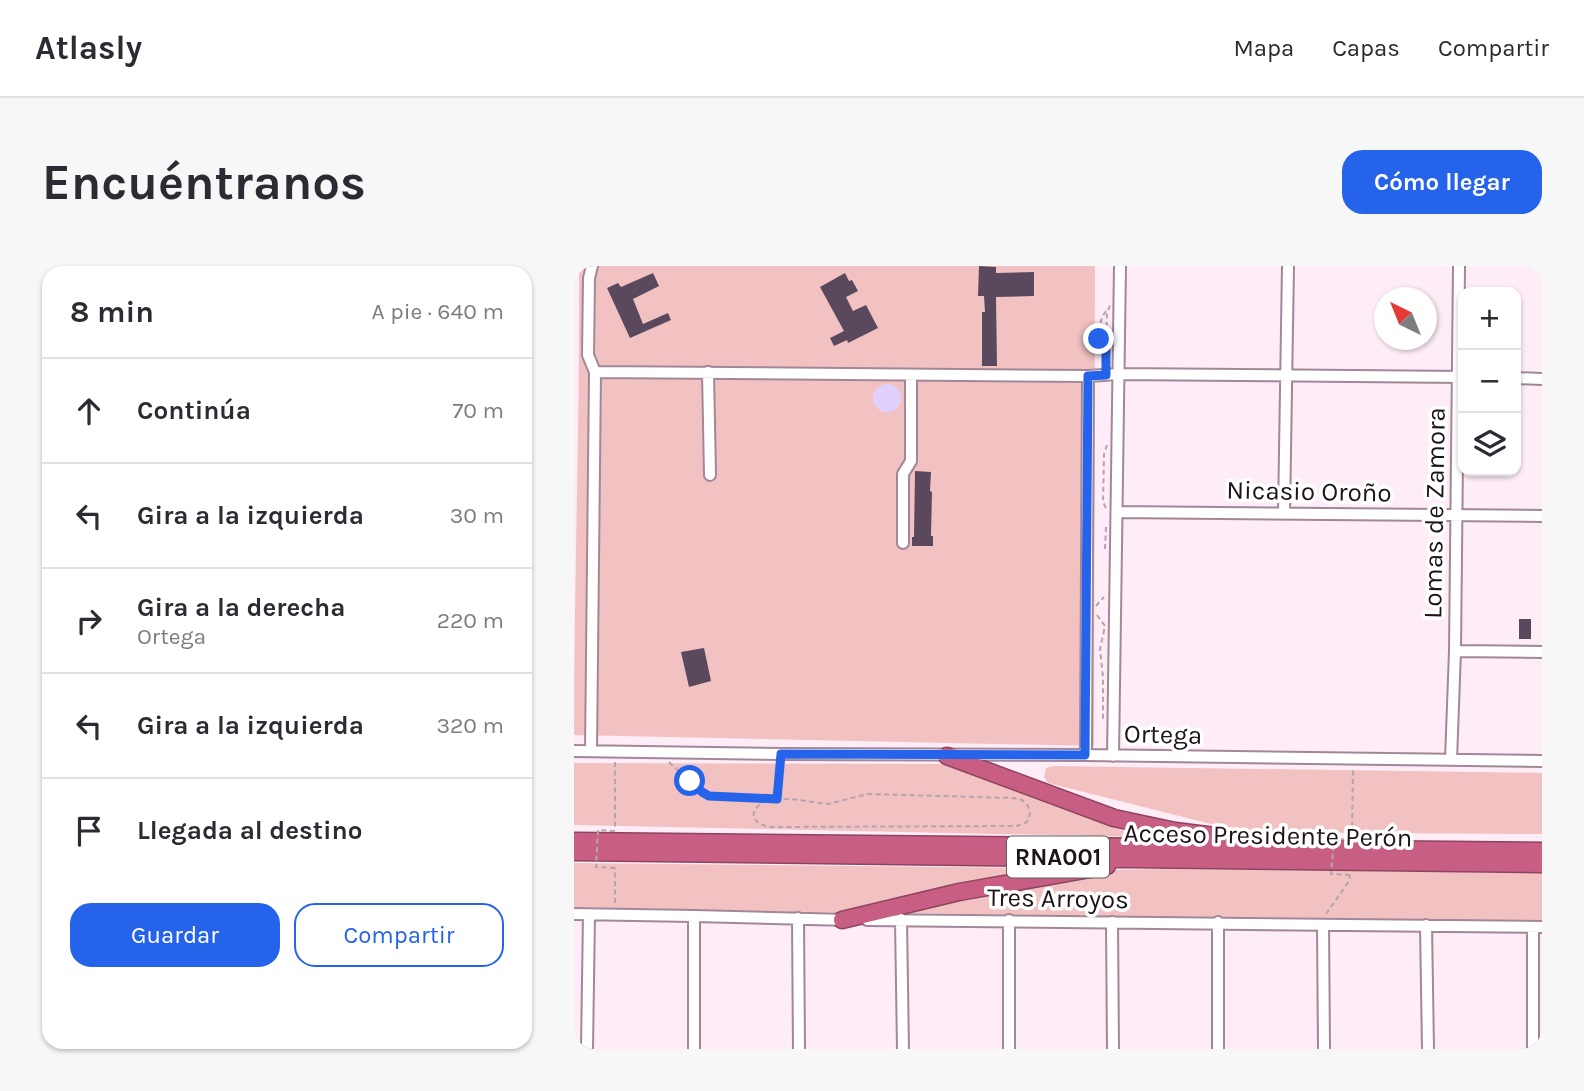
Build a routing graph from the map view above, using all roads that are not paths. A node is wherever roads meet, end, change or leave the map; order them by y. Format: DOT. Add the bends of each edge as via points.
graph roads {
  1 [pos="592,266"];
  2 [pos="1120,266"];
  3 [pos="1289,266"];
  4 [pos="1459,266"];
  5 [pos="1461,350"];
  6 [pos="595,372"];
  7 [pos="708,372"];
  8 [pos="1118,374"];
  9 [pos="911,375"];
  10 [pos="1088,376"];
  11 [pos="1287,377"];
  12 [pos="1458,377"];
  13 [pos="1521,378"];
  14 [pos="1542,379"];
  15 [pos="1460,413"];
  16 [pos="710,475"];
  17 [pos="1112,512"];
  18 [pos="1284,513"];
  19 [pos="1456,515"];
  20 [pos="1542,516"];
  21 [pos="903,543"];
  22 [pos="1455,652"];
  23 [pos="1542,652"];
  24 [pos="574,751"];
  25 [pos="591,751"];
  26 [pos="1085,755"];
  27 [pos="947,756"];
  28 [pos="1113,756"];
  29 [pos="1451,760"];
  30 [pos="1542,761"];
  31 [pos="574,841"];
  32 [pos="1323,848"];
  33 [pos="1542,851"];
  34 [pos="574,852"];
  35 [pos="1208,859"];
  36 [pos="1542,864"];
  37 [pos="574,915"];
  38 [pos="589,915"];
  39 [pos="694,916"];
  40 [pos="798,918"];
  41 [pos="901,919"];
  42 [pos="842,920"];
  43 [pos="1009,920"];
  44 [pos="1112,922"];
  45 [pos="1218,922"];
  46 [pos="1324,925"];
  47 [pos="1426,925"];
  48 [pos="1537,927"];
  49 [pos="587,1049"];
  50 [pos="694,1049"];
  51 [pos="799,1049"];
  52 [pos="903,1049"];
  53 [pos="1009,1049"];
  54 [pos="1113,1049"];
  55 [pos="1218,1049"];
  56 [pos="1324,1049"];
  57 [pos="1428,1049"];
  58 [pos="1533,1049"];
  1 -- 6 [label="street" via="588,355"];
  2 -- 8 [label="street"];
  3 -- 11 [label="street"];
  4 -- 5 [label="street, Lomas de Zamora"];
  6 -- 7 [label="street"];
  6 -- 25 [label="street"];
  7 -- 9 [label="street"];
  7 -- 16 [label="street"];
  8 -- 10 [label="street"];
  8 -- 11 [label="street"];
  8 -- 17 [label="street"];
  9 -- 10 [label="street"];
  9 -- 21 [label="street" via="911,455 903,479"];
  10 -- 26 [label="street"];
  11 -- 12 [label="street"];
  11 -- 18 [label="street"];
  13 -- 14 [label="street"];
  15 -- 19 [label="street, Lomas de Zamora"];
  17 -- 18 [label="street, Nicasio Oroño"];
  17 -- 28 [label="street"];
  18 -- 19 [label="street, Nicasio Oroño"];
  19 -- 20 [label="street, Nicasio Oroño"];
  19 -- 22 [label="street, Lomas de Zamora"];
  22 -- 23 [label="street"];
  22 -- 29 [label="street, Lomas de Zamora"];
  24 -- 25 [label="street, Ortega"];
  25 -- 27 [label="street, Ortega"];
  26 -- 27 [label="street, Ortega"];
  26 -- 28 [label="street, Ortega"];
  27 -- 32 [label="highway" via="1139,824 1200,835 1295,840"];
  28 -- 29 [label="street, Ortega"];
  29 -- 30 [label="street, Ortega"];
  31 -- 32 [label="highway, Acceso Presidente Perón / RNA001"];
  32 -- 33 [label="highway, Acceso Presidente Perón / RNA001"];
  34 -- 35 [label="highway, Acceso Presidente Perón / RNA001"];
  35 -- 36 [label="highway, Acceso Presidente Perón / RNA001"];
  35 -- 42 [label="highway" via="1101,866 959,892"];
  37 -- 38 [label="street, Tres Arroyos"];
  38 -- 39 [label="street, Tres Arroyos"];
  38 -- 49 [label="street"];
  39 -- 40 [label="street, Tres Arroyos"];
  39 -- 50 [label="street"];
  40 -- 42 [label="street, Tres Arroyos"];
  40 -- 51 [label="street"];
  41 -- 42 [label="street, Tres Arroyos"];
  41 -- 43 [label="street, Tres Arroyos"];
  41 -- 52 [label="street"];
  43 -- 44 [label="street, Tres Arroyos"];
  43 -- 53 [label="street"];
  44 -- 45 [label="street, Tres Arroyos"];
  44 -- 54 [label="street"];
  45 -- 46 [label="street, Tres Arroyos"];
  45 -- 55 [label="street"];
  46 -- 47 [label="street, Tres Arroyos"];
  46 -- 56 [label="street"];
  47 -- 48 [label="street, Tres Arroyos"];
  47 -- 57 [label="street"];
  48 -- 58 [label="street"];
}
